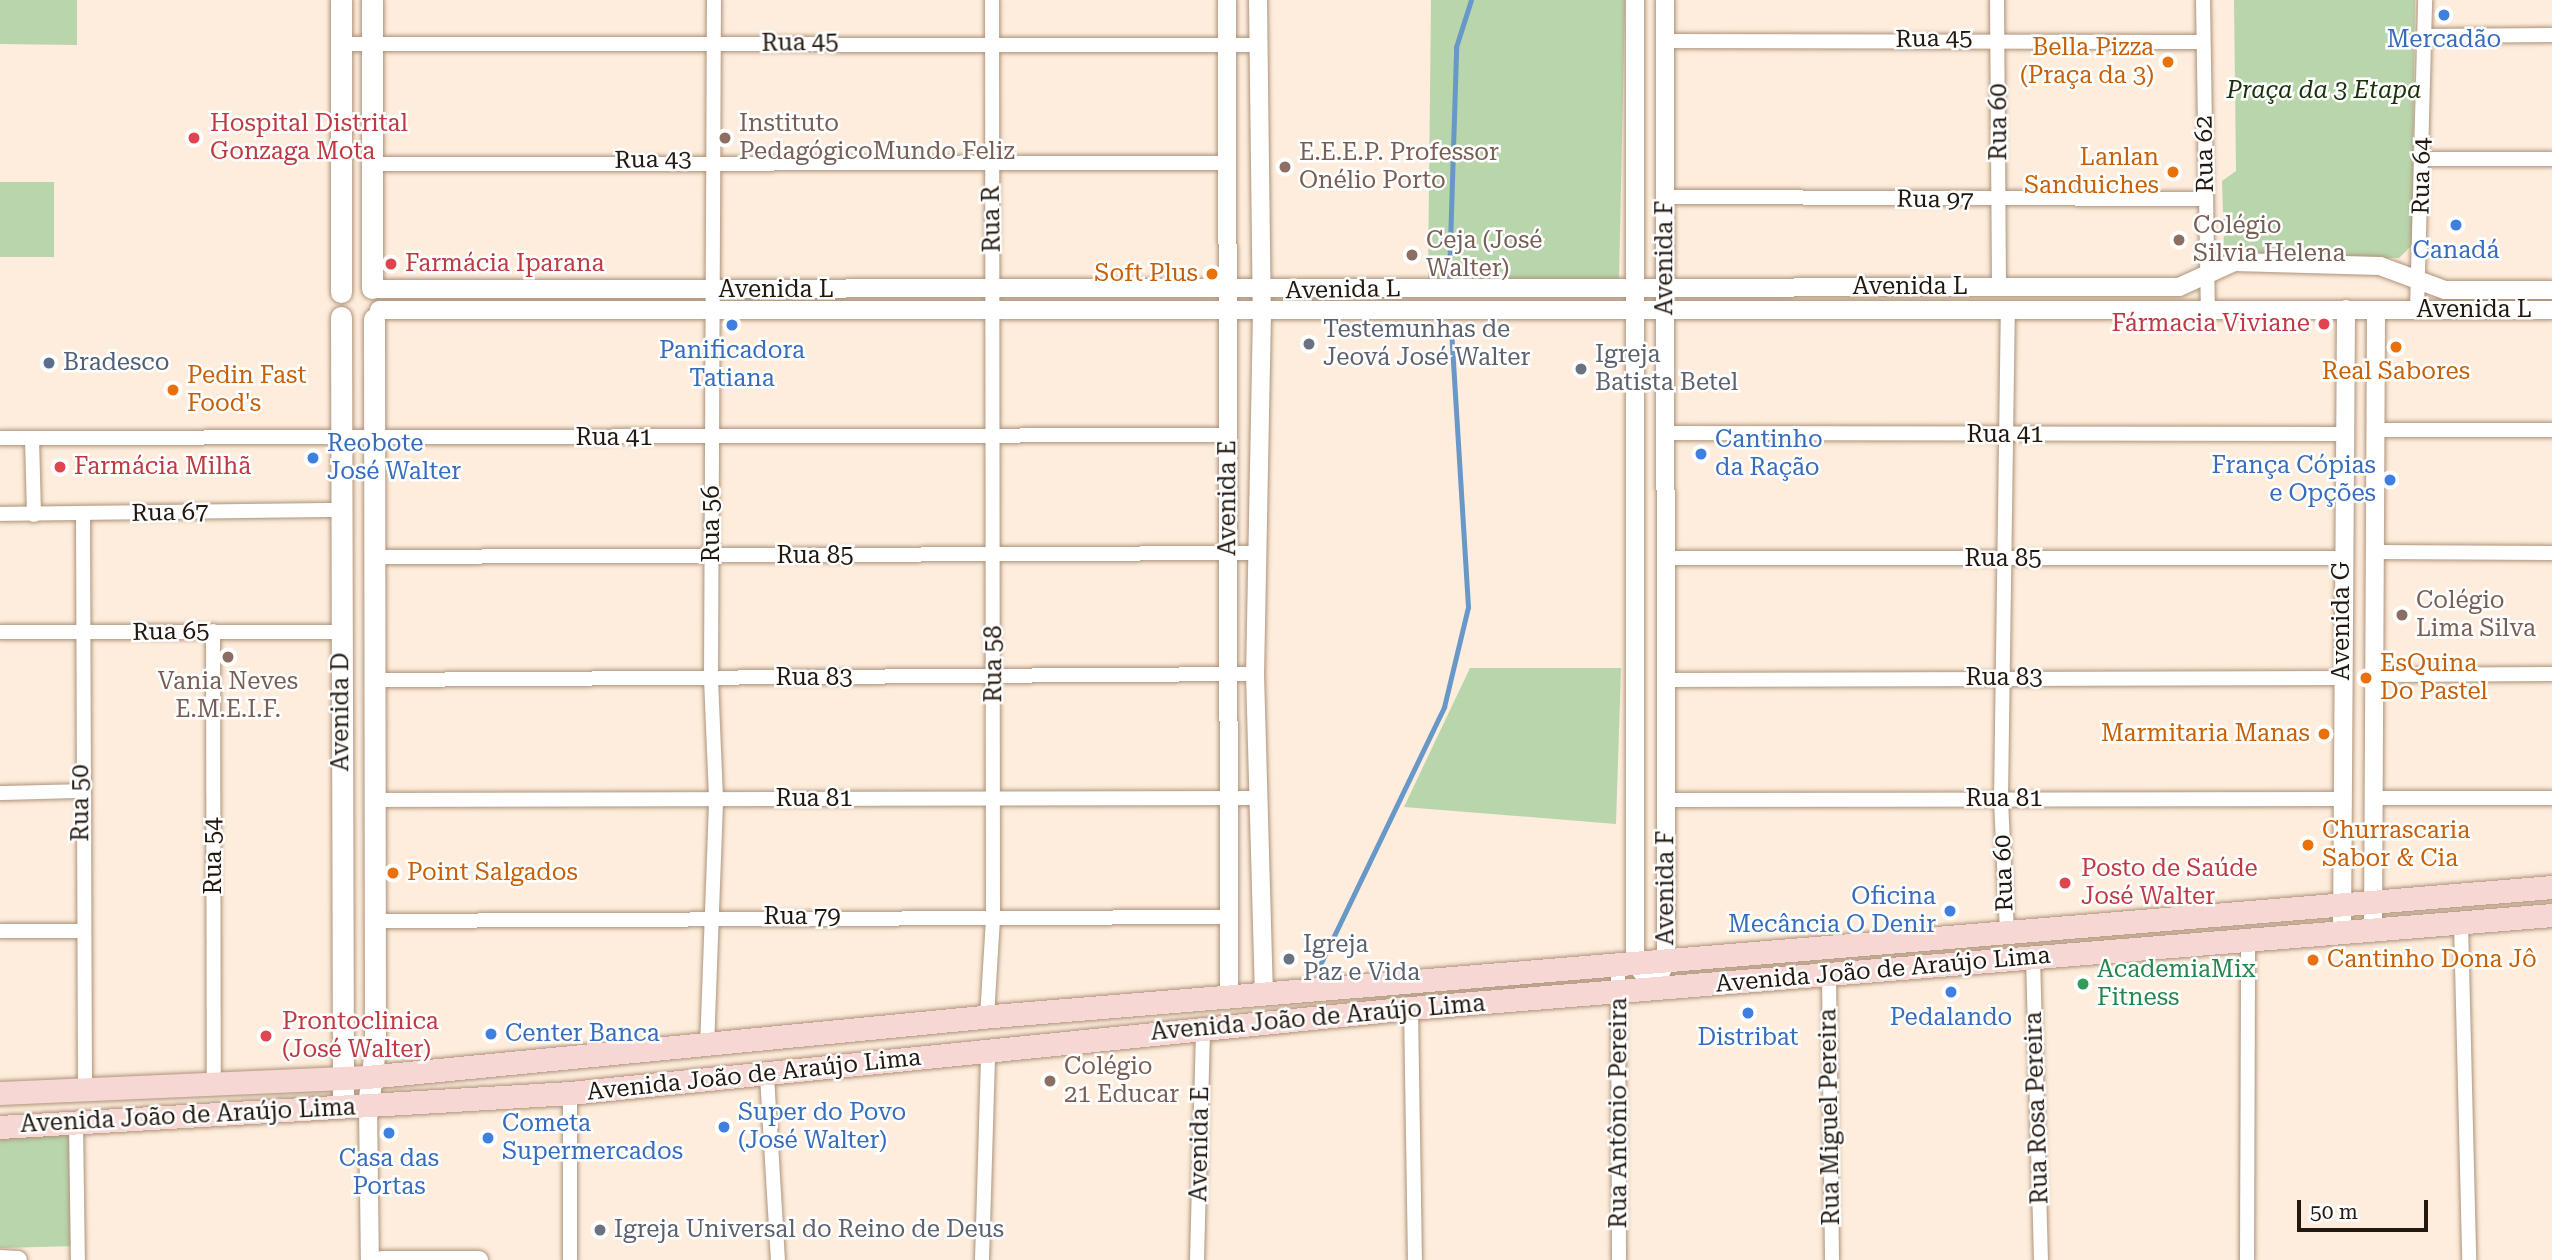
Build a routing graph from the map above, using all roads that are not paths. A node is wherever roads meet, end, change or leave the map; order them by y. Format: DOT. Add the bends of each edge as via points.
graph roads {
  1 [pos="341,0"];
  2 [pos="372,0"];
  3 [pos="714,0"];
  4 [pos="992,0"];
  5 [pos="1227,0"];
  6 [pos="1258,0"];
  7 [pos="1635,0"];
  8 [pos="1665,0"];
  9 [pos="1997,0"];
  10 [pos="2203,0"];
  11 [pos="2425,0"];
  12 [pos="2552,35"];
  13 [pos="2424,36"];
  14 [pos="1999,38"];
  15 [pos="992,40"];
  16 [pos="1665,41"];
  17 [pos="2203,42"];
  18 [pos="341,44"];
  19 [pos="372,44"];
  20 [pos="713,44"];
  21 [pos="1227,45"];
  22 [pos="1258,45"];
  23 [pos="718,159"];
  24 [pos="2422,159"];
  25 [pos="2552,159"];
  26 [pos="991,163"];
  27 [pos="1228,163"];
  28 [pos="372,164"];
  29 [pos="1665,197"];
  30 [pos="2205,199"];
  31 [pos="1999,201"];
  32 [pos="2207,277"];
  33 [pos="2420,280"];
  34 [pos="1634,287"];
  35 [pos="1998,287"];
  36 [pos="2036,287"];
  37 [pos="373,288"];
  38 [pos="1666,288"];
  39 [pos="713,289"];
  40 [pos="2552,289"];
  41 [pos="1229,290"];
  42 [pos="994,291"];
  43 [pos="1261,291"];
  44 [pos="341,292"];
  45 [pos="2208,307"];
  46 [pos="713,309"];
  47 [pos="2346,309"];
  48 [pos="2035,310"];
  49 [pos="2417,310"];
  50 [pos="2552,310"];
  51 [pos="1230,311"];
  52 [pos="2008,311"];
  53 [pos="2375,311"];
  54 [pos="993,312"];
  55 [pos="1262,312"];
  56 [pos="1634,312"];
  57 [pos="1665,312"];
  58 [pos="377,315"];
  59 [pos="341,317"];
  60 [pos="2375,430"];
  61 [pos="2552,430"];
  62 [pos="1664,433"];
  63 [pos="2346,434"];
  64 [pos="1228,435"];
  65 [pos="2008,435"];
  66 [pos="374,437"];
  67 [pos="0,438"];
  68 [pos="32,438"];
  69 [pos="713,438"];
  70 [pos="341,439"];
  71 [pos="993,439"];
  72 [pos="341,510"];
  73 [pos="0,514"];
  74 [pos="34,515"];
  75 [pos="83,515"];
  76 [pos="2376,552"];
  77 [pos="1257,553"];
  78 [pos="2552,554"];
  79 [pos="993,556"];
  80 [pos="1228,556"];
  81 [pos="372,557"];
  82 [pos="712,557"];
  83 [pos="1665,558"];
  84 [pos="2342,558"];
  85 [pos="2005,559"];
  86 [pos="213,631"];
  87 [pos="0,632"];
  88 [pos="341,632"];
  89 [pos="83,633"];
  90 [pos="1255,674"];
  91 [pos="2552,674"];
  92 [pos="1229,675"];
  93 [pos="2377,675"];
  94 [pos="994,678"];
  95 [pos="2003,678"];
  96 [pos="2342,678"];
  97 [pos="711,679"];
  98 [pos="372,680"];
  99 [pos="1667,680"];
  100 [pos="80,791"];
  101 [pos="0,793"];
  102 [pos="1230,796"];
  103 [pos="1256,797"];
  104 [pos="2375,798"];
  105 [pos="716,799"];
  106 [pos="2001,799"];
  107 [pos="2343,799"];
  108 [pos="2552,799"];
  109 [pos="372,800"];
  110 [pos="993,800"];
  111 [pos="1665,800"];
  112 [pos="2552,887"];
  113 [pos="2373,902"];
  114 [pos="2342,904"];
  115 [pos="2552,915"];
  116 [pos="715,916"];
  117 [pos="1231,917"];
  118 [pos="993,918"];
  119 [pos="372,921"];
  120 [pos="2461,923"];
  121 [pos="2374,930"];
  122 [pos="0,931"];
  123 [pos="83,931"];
  124 [pos="2007,932"];
  125 [pos="2342,932"];
  126 [pos="1974,934"];
  127 [pos="1925,939"];
  128 [pos="2248,940"];
  129 [pos="2033,956"];
  130 [pos="1666,961"];
  131 [pos="1975,961"];
  132 [pos="1627,965"];
  133 [pos="1927,966"];
  134 [pos="1829,974"];
  135 [pos="1654,989"];
  136 [pos="1619,992"];
  137 [pos="1264,993"];
  138 [pos="1229,996"];
  139 [pos="1410,1008"];
  140 [pos="988,1017"];
  141 [pos="1203,1028"];
  142 [pos="707,1048"];
  143 [pos="988,1052"];
  144 [pos="767,1076"];
  145 [pos="367,1077"];
  146 [pos="342,1078"];
  147 [pos="214,1082"];
  148 [pos="85,1090"];
  149 [pos="0,1093"];
  150 [pos="570,1093"];
  151 [pos="368,1106"];
  152 [pos="343,1107"];
  153 [pos="76,1123"];
  154 [pos="0,1127"];
  155 [pos="0,1259"];
  156 [pos="18,1260"];
  157 [pos="78,1260"];
  158 [pos="370,1260"];
  159 [pos="382,1260"];
  160 [pos="472,1260"];
  161 [pos="479,1260"];
  162 [pos="570,1260"];
  163 [pos="778,1260"];
  164 [pos="982,1260"];
  165 [pos="1197,1260"];
  166 [pos="1415,1260"];
  167 [pos="1619,1260"];
  168 [pos="1832,1260"];
  169 [pos="2041,1260"];
  170 [pos="2247,1260"];
  171 [pos="2469,1260"];
  1 -- 18 [label="main road"];
  2 -- 19 [label="main road"];
  3 -- 20 [label="street, Rua 56"];
  4 -- 15 [label="street, Rua R"];
  5 -- 21 [label="street, Avenida E"];
  6 -- 22 [label="street, Avenida E"];
  7 -- 34 [label="street, Avenida F"];
  8 -- 16 [label="street, Avenida F"];
  9 -- 14 [label="street, Rua 60"];
  10 -- 17 [label="street, Rua 62"];
  11 -- 13 [label="street, Rua 64"];
  12 -- 13 [label="street"];
  13 -- 24 [label="street, Rua 64"];
  14 -- 16 [label="street, Rua 45"];
  14 -- 17 [label="street, Rua 45"];
  14 -- 31 [label="street, Rua 60"];
  15 -- 20 [label="street, Rua 45"];
  15 -- 21 [label="street, Rua 45"];
  15 -- 26 [label="street, Rua R"];
  16 -- 29 [label="street, Avenida F"];
  17 -- 30 [label="street, Rua 62"];
  18 -- 19 [label="street, Rua 45"];
  18 -- 44 [label="main road"];
  19 -- 20 [label="street, Rua 45"];
  19 -- 28 [label="main road"];
  20 -- 23 [label="street, Rua 56"];
  21 -- 22 [label="street, Rua 45"];
  21 -- 27 [label="street, Avenida E"];
  22 -- 43 [label="street, Avenida E"];
  23 -- 26 [label="street, Rua 43"];
  23 -- 28 [label="street, Rua 43"];
  23 -- 39 [label="street, Rua 56"];
  24 -- 25 [label="street"];
  24 -- 33 [label="street, Rua 64"];
  26 -- 27 [label="street, Rua 43"];
  26 -- 42 [label="street, Rua R"];
  27 -- 41 [label="street, Avenida E"];
  28 -- 37 [label="main road"];
  29 -- 31 [label="street, Rua 97"];
  29 -- 38 [label="street, Avenida F"];
  30 -- 31 [label="street, Rua 97"];
  30 -- 32 [label="street, Rua 62"];
  31 -- 35 [label="street, Rua 60"];
  32 -- 33 [label="street, Avenida L" via="2234,262 2380,266"];
  32 -- 36 [label="street, Avenida L" via="2179,287"];
  32 -- 45 [label="street, Rua 62"];
  33 -- 40 [label="street, Avenida L" via="2445,290"];
  33 -- 49 [label="street, Rua 64"];
  34 -- 38 [label="street, Avenida L"];
  34 -- 43 [label="street, Avenida L"];
  34 -- 56 [label="street, Avenida F"];
  35 -- 36 [label="street, Avenida L"];
  35 -- 38 [label="street, Avenida L"];
  36 -- 48 [label="street"];
  37 -- 39 [label="street, Avenida L"];
  37 -- 44 [label="main road" via="358,283"];
  37 -- 58 [label="main road"];
  38 -- 57 [label="street, Avenida F"];
  39 -- 42 [label="street, Avenida L"];
  39 -- 46 [label="street, Rua 56"];
  41 -- 42 [label="street, Avenida L"];
  41 -- 43 [label="street, Avenida L"];
  41 -- 51 [label="street, Avenida E"];
  42 -- 54 [label="street, Rua R"];
  43 -- 55 [label="street, Avenida E"];
  44 -- 59 [label="main road"];
  45 -- 47 [label="street, Avenida L"];
  45 -- 48 [label="street, Avenida L"];
  46 -- 54 [label="street, Avenida L"];
  46 -- 58 [label="street, Avenida L"];
  46 -- 69 [label="street, Rua 56"];
  47 -- 53 [label="street, Avenida L"];
  47 -- 63 [label="street, Avenida G"];
  48 -- 52 [label="street, Avenida L"];
  49 -- 50 [label="street, Avenida L"];
  49 -- 53 [label="street, Avenida L"];
  51 -- 54 [label="street, Avenida L"];
  51 -- 55 [label="street, Avenida L"];
  51 -- 64 [label="street, Avenida E"];
  52 -- 57 [label="street, Avenida L"];
  52 -- 65 [label="street, Rua 60"];
  53 -- 60 [label="street, Avenida G"];
  54 -- 71 [label="street, Rua 58"];
  55 -- 56 [label="street, Avenida L"];
  55 -- 77 [label="street, Avenida E"];
  56 -- 57 [label="street, Avenida L"];
  56 -- 132 [label="street, Avenida F"];
  57 -- 62 [label="street, Avenida F"];
  58 -- 59 [label="main road" via="359,326"];
  58 -- 66 [label="main road, Avenida D"];
  59 -- 70 [label="main road, Avenida D"];
  60 -- 61 [label="street"];
  60 -- 76 [label="street, Avenida G"];
  62 -- 65 [label="street, Rua 41"];
  62 -- 83 [label="street, Avenida F"];
  63 -- 65 [label="street, Rua 41"];
  63 -- 84 [label="street, Avenida G"];
  64 -- 71 [label="street, Rua 41"];
  64 -- 80 [label="street, Avenida E"];
  65 -- 85 [label="street, Rua 60"];
  66 -- 69 [label="street, Rua 41"];
  66 -- 70 [label="street, Rua 41"];
  66 -- 81 [label="main road, Avenida D"];
  67 -- 68 [label="street, Rua 41"];
  68 -- 70 [label="street, Rua 41"];
  68 -- 74 [label="street"];
  69 -- 71 [label="street, Rua 41"];
  69 -- 82 [label="street, Rua 56"];
  70 -- 72 [label="main road, Avenida D"];
  71 -- 79 [label="street, Rua 58"];
  72 -- 75 [label="street, Rua 67"];
  72 -- 88 [label="main road, Avenida D"];
  73 -- 74 [label="street, Rua 67"];
  74 -- 75 [label="street, Rua 67"];
  75 -- 89 [label="street, Rua 50"];
  76 -- 78 [label="street"];
  76 -- 93 [label="street, Avenida G"];
  77 -- 80 [label="street, Rua 85"];
  77 -- 90 [label="street, Avenida E"];
  79 -- 80 [label="street, Rua 85"];
  79 -- 82 [label="street, Rua 85"];
  79 -- 94 [label="street, Rua 58"];
  80 -- 92 [label="street, Avenida E"];
  81 -- 82 [label="street, Rua 85"];
  81 -- 98 [label="main road, Avenida D"];
  82 -- 97 [label="street, Rua 56"];
  83 -- 85 [label="street, Rua 85"];
  83 -- 99 [label="street, Avenida F"];
  84 -- 85 [label="street, Rua 85"];
  84 -- 96 [label="street, Avenida G"];
  85 -- 95 [label="street, Rua 60"];
  86 -- 88 [label="street, Rua 65"];
  86 -- 89 [label="street, Rua 65"];
  86 -- 147 [label="street, Rua 54"];
  87 -- 89 [label="street, Rua 65"];
  88 -- 146 [label="main road, Avenida D"];
  89 -- 100 [label="street, Rua 50"];
  90 -- 92 [label="street, Rua 83"];
  90 -- 103 [label="street, Avenida E"];
  91 -- 93 [label="street"];
  92 -- 94 [label="street, Rua 83"];
  92 -- 102 [label="street, Avenida E"];
  93 -- 104 [label="street, Avenida G"];
  94 -- 97 [label="street, Rua 83"];
  94 -- 110 [label="street, Rua 58"];
  95 -- 96 [label="street, Rua 83"];
  95 -- 99 [label="street, Rua 83"];
  95 -- 106 [label="street, Rua 60"];
  96 -- 107 [label="street, Avenida G"];
  97 -- 98 [label="street, Rua 83"];
  97 -- 105 [label="street, Rua 56"];
  98 -- 109 [label="main road, Avenida D"];
  99 -- 111 [label="street, Avenida F"];
  100 -- 101 [label="street"];
  100 -- 123 [label="street, Rua 50"];
  102 -- 103 [label="street, Rua 81"];
  102 -- 110 [label="street, Rua 81"];
  102 -- 117 [label="street, Avenida E"];
  103 -- 137 [label="street, Avenida E"];
  104 -- 108 [label="street"];
  104 -- 113 [label="street, Avenida G"];
  105 -- 109 [label="street, Rua 81"];
  105 -- 110 [label="street, Rua 81"];
  105 -- 116 [label="street, Rua 56"];
  106 -- 107 [label="street, Rua 81"];
  106 -- 111 [label="street, Rua 81"];
  106 -- 124 [label="street, Rua 60"];
  107 -- 114 [label="street, Avenida G"];
  109 -- 119 [label="main road, Avenida D"];
  110 -- 118 [label="street, Rua 58"];
  111 -- 130 [label="street, Avenida F"];
  112 -- 113 [label="main road, Avenida João de Araújo Lima"];
  113 -- 114 [label="main road, Avenida João de Araújo Lima"];
  113 -- 121 [label="street, Avenida G"];
  114 -- 124 [label="main road, Avenida João de Araújo Lima"];
  114 -- 125 [label="street, Avenida G"];
  115 -- 120 [label="main road, Avenida João de Araújo Lima"];
  116 -- 118 [label="street, Rua 79"];
  116 -- 119 [label="street, Rua 79"];
  116 -- 142 [label="street, Rua 56"];
  117 -- 118 [label="street, Rua 79"];
  117 -- 138 [label="street, Avenida E"];
  118 -- 140 [label="street, Rua 58"];
  119 -- 145 [label="main road, Avenida D" via="375,1048"];
  120 -- 121 [label="main road, Avenida João de Araújo Lima"];
  120 -- 171 [label="street"];
  121 -- 125 [label="main road, Avenida João de Araújo Lima"];
  122 -- 123 [label="street"];
  123 -- 148 [label="street, Rua 50"];
  124 -- 126 [label="main road, Avenida João de Araújo Lima"];
  125 -- 128 [label="main road, Avenida João de Araújo Lima"];
  126 -- 127 [label="main road, Avenida João de Araújo Lima"];
  126 -- 131 [label="main road"];
  127 -- 130 [label="main road, Avenida João de Araújo Lima"];
  127 -- 133 [label="main road"];
  128 -- 129 [label="main road, Avenida João de Araújo Lima"];
  128 -- 170 [label="street"];
  129 -- 131 [label="main road, Avenida João de Araújo Lima"];
  129 -- 169 [label="street, Rua Rosa Pereira"];
  130 -- 132 [label="main road, Avenida João de Araújo Lima"];
  130 -- 135 [label="street, Avenida F"];
  131 -- 133 [label="main road, Avenida João de Araújo Lima"];
  132 -- 135 [label="street, Avenida F"];
  132 -- 136 [label="street, Rua Antônio Pereira"];
  132 -- 137 [label="main road, Avenida João de Araújo Lima"];
  133 -- 134 [label="main road, Avenida João de Araújo Lima"];
  134 -- 135 [label="main road, Avenida João de Araújo Lima"];
  134 -- 168 [label="street, Rua Miguel Pereira"];
  135 -- 136 [label="main road, Avenida João de Araújo Lima"];
  136 -- 139 [label="main road, Avenida João de Araújo Lima"];
  136 -- 167 [label="street, Rua Antônio Pereira"];
  137 -- 138 [label="main road, Avenida João de Araújo Lima"];
  138 -- 140 [label="main road, Avenida João de Araújo Lima"];
  139 -- 141 [label="main road, Avenida João de Araújo Lima"];
  139 -- 166 [label="street"];
  140 -- 142 [label="main road, Avenida João de Araújo Lima"];
  141 -- 143 [label="main road, Avenida João de Araújo Lima"];
  141 -- 165 [label="street, Avenida E"];
  142 -- 145 [label="main road, Avenida João de Araújo Lima"];
  143 -- 144 [label="main road, Avenida João de Araújo Lima"];
  143 -- 164 [label="street"];
  144 -- 150 [label="main road, Avenida João de Araújo Lima"];
  144 -- 163 [label="street"];
  145 -- 146 [label="main road, Avenida João de Araújo Lima"];
  145 -- 151 [label="main road, Avenida D"];
  146 -- 147 [label="main road, Avenida João de Araújo Lima"];
  146 -- 152 [label="main road, Avenida D"];
  147 -- 148 [label="main road, Avenida João de Araújo Lima"];
  148 -- 149 [label="main road, Avenida João de Araújo Lima"];
  150 -- 151 [label="main road, Avenida João de Araújo Lima"];
  150 -- 162 [label="street"];
  151 -- 152 [label="main road, Avenida João de Araújo Lima"];
  151 -- 158 [label="street"];
  152 -- 153 [label="main road, Avenida João de Araújo Lima"];
  153 -- 154 [label="main road, Avenida João de Araújo Lima"];
  153 -- 157 [label="street"];
  155 -- 156 [label="street"];
  159 -- 160 [label="street"];
  160 -- 161 [label="street"];
}
